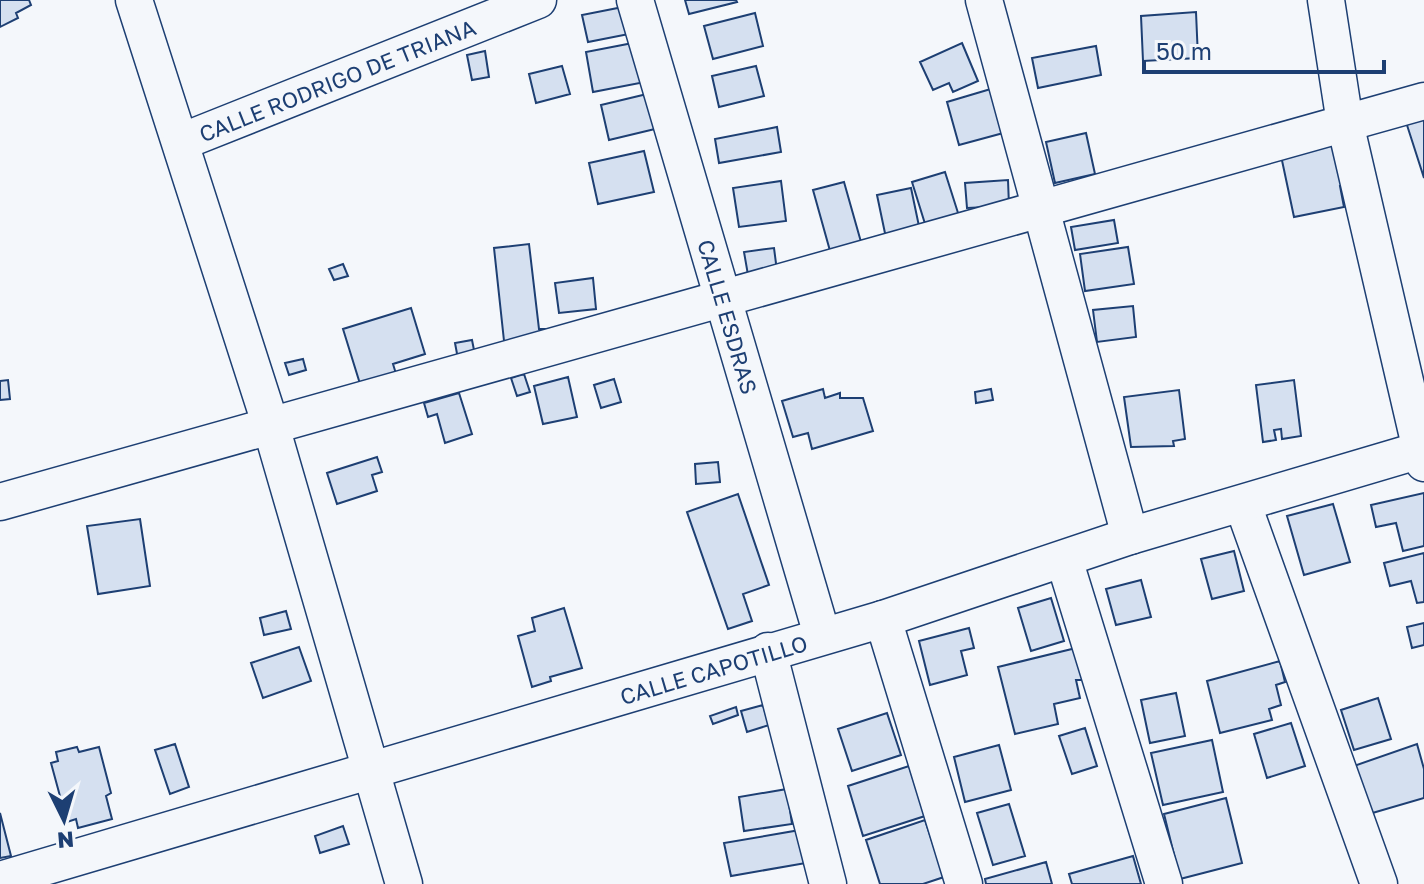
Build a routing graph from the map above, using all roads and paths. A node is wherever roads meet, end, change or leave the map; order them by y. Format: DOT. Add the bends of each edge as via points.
graph roads {
  1 [pos="134,0"];
  2 [pos="538,0"];
  3 [pos="635,0"];
  4 [pos="984,0"];
  5 [pos="1326,0"];
  6 [pos="1424,101"];
  7 [pos="1345,123"];
  8 [pos="181,142"];
  9 [pos="1040,208"];
  10 [pos="724,300"];
  11 [pos="270,423"];
  12 [pos="1422,454"];
  13 [pos="0,502"];
  14 [pos="1243,505"];
  15 [pos="1130,536"];
  16 [pos="1064,559"];
  17 [pos="883,619"];
  18 [pos="822,635"];
  19 [pos="768,651"];
  20 [pos="369,772"];
  21 [pos="0,880"];
  22 [pos="404,884"];
  23 [pos="828,884"];
  24 [pos="964,884"];
  25 [pos="1164,884"];
  26 [pos="1379,884"];
  1 -- 8 [label="street"];
  2 -- 8 [label="street, CALLE RODRIGO DE TRIANA"];
  3 -- 10 [label="street, CALLE ESDRAS"];
  4 -- 9 [label="street"];
  5 -- 7 [label="street"];
  6 -- 7 [label="street"];
  7 -- 9 [label="street"];
  7 -- 12 [label="street"];
  8 -- 11 [label="street"];
  9 -- 10 [label="street"];
  9 -- 15 [label="street"];
  10 -- 11 [label="street"];
  10 -- 18 [label="street, CALLE ESDRAS"];
  11 -- 13 [label="street"];
  11 -- 20 [label="street"];
  12 -- 14 [label="street, CALLE CAPOTILLO"];
  14 -- 15 [label="street, CALLE CAPOTILLO"];
  14 -- 26 [label="street"];
  15 -- 16 [label="street, CALLE CAPOTILLO"];
  16 -- 17 [label="street, CALLE CAPOTILLO"];
  16 -- 25 [label="street"];
  17 -- 18 [label="street, CALLE CAPOTILLO"];
  17 -- 24 [label="street"];
  18 -- 19 [label="street, CALLE CAPOTILLO"];
  19 -- 20 [label="street, CALLE CAPOTILLO"];
  19 -- 23 [label="street"];
  20 -- 21 [label="street, CALLE CAPOTILLO"];
  20 -- 22 [label="street"];
}
